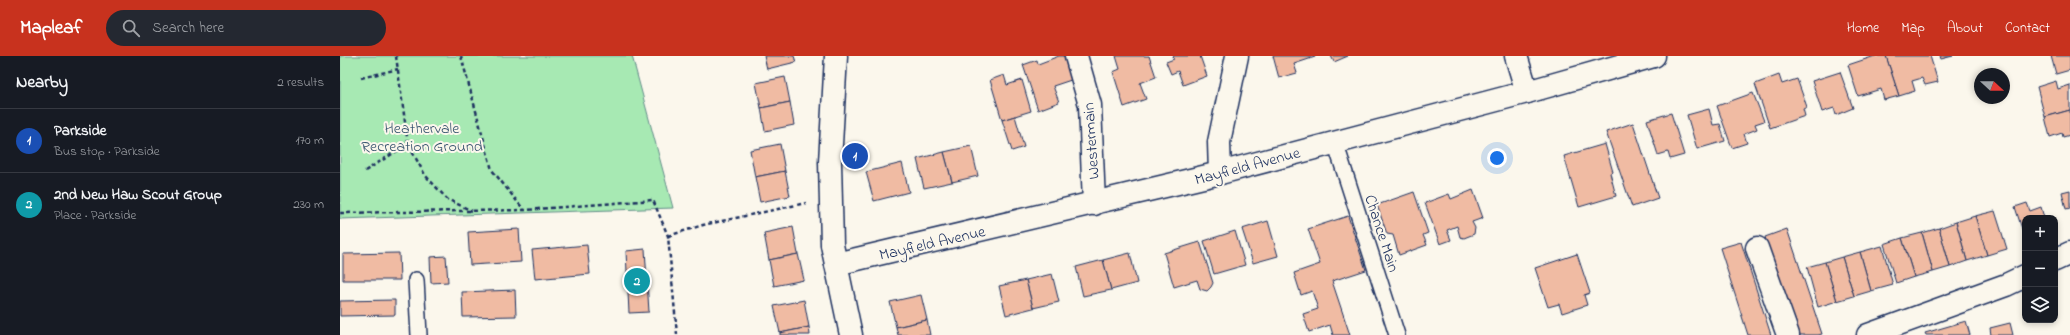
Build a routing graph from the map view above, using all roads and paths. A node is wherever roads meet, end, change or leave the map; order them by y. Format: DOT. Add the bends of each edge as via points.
graph roads {
  1 [pos="396,56"];
  2 [pos="461,56"];
  3 [pos="836,56"];
  4 [pos="1076,56"];
  5 [pos="1237,56"];
  6 [pos="1516,56"];
  7 [pos="1654,56"];
  8 [pos="398,69"];
  9 [pos="361,78"];
  10 [pos="1527,92"];
  11 [pos="1335,142"];
  12 [pos="408,144"];
  13 [pos="365,171"];
  14 [pos="1220,173"];
  15 [pos="830,198"];
  16 [pos="1094,204"];
  17 [pos="525,210"];
  18 [pos="473,211"];
  19 [pos="340,213"];
  20 [pos="668,236"];
  21 [pos="1757,248"];
  22 [pos="2070,253"];
  23 [pos="2058,259"];
  24 [pos="836,264"];
  25 [pos="2022,277"];
  26 [pos="416,280"];
  27 [pos="419,335"];
  28 [pos="677,335"];
  29 [pos="851,335"];
  30 [pos="1397,335"];
  31 [pos="1788,335"];
  32 [pos="1868,335"];
  1 -- 8 [label="path"];
  2 -- 17 [label="path" via="492,170"];
  3 -- 15 [label="street"];
  4 -- 16 [label="street, Westermain" via="1090,105"];
  5 -- 14 [label="street" via="1219,142"];
  6 -- 10 [label="street"];
  7 -- 10 [label="street, Mayfield Avenue"];
  8 -- 9 [label="path"];
  8 -- 12 [label="path"];
  10 -- 11 [label="street, Mayfield Avenue"];
  11 -- 14 [label="street, Mayfield Avenue"];
  11 -- 30 [label="lane, Chance Main"];
  12 -- 13 [label="path"];
  12 -- 18 [label="path" via="425,175 447,199"];
  14 -- 16 [label="street, Mayfield Avenue"];
  15 -- 20 [label="path" via="703,225"];
  15 -- 24 [label="street" via="832,245"];
  16 -- 24 [label="street, Mayfield Avenue"];
  17 -- 18 [label="path"];
  17 -- 20 [label="path" via="653,200"];
  18 -- 19 [label="path"];
  20 -- 28 [label="path"];
  21 -- 31 [label="street"];
  22 -- 23 [label="street"];
  24 -- 29 [label="street"];
  25 -- 32 [label="street"];
  26 -- 27 [label="lane"];
}
